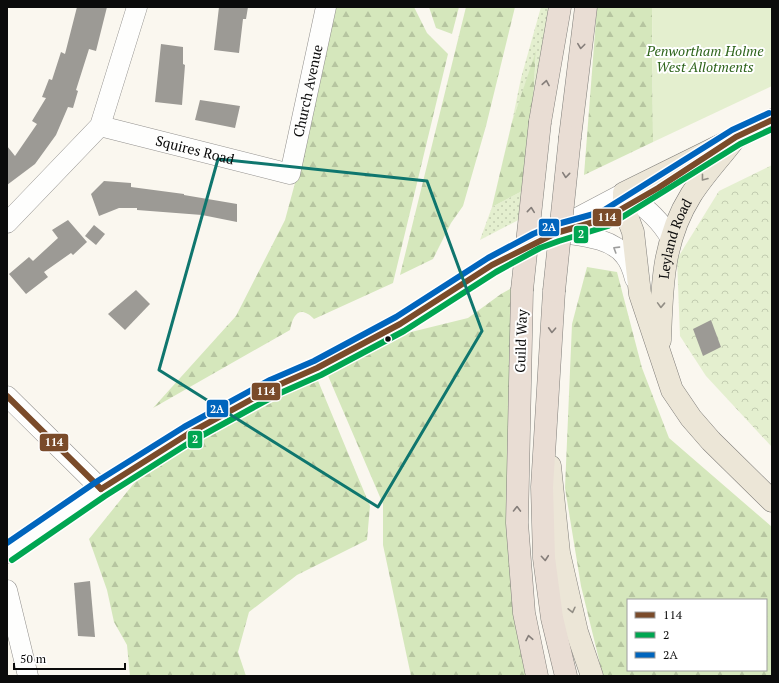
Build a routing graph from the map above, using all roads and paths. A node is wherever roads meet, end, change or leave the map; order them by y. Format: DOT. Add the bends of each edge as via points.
graph roads {
  1 [pos="137,7"];
  2 [pos="326,7"];
  3 [pos="560,7"];
  4 [pos="586,7"];
  5 [pos="772,120"];
  6 [pos="100,126"];
  7 [pos="736,137"];
  8 [pos="290,174"];
  9 [pos="628,201"];
  10 [pos="7,223"];
  11 [pos="556,232"];
  12 [pos="671,239"];
  13 [pos="640,294"];
  14 [pos="660,357"];
  15 [pos="7,396"];
  16 [pos="547,433"];
  17 [pos="101,489"];
  18 [pos="772,501"];
  19 [pos="7,553"];
  20 [pos="7,590"];
  21 [pos="28,676"];
  22 [pos="537,676"];
  23 [pos="566,676"];
  24 [pos="592,676"];
  1 -- 6 [label="street"];
  2 -- 8 [label="street, Church Avenue"];
  22 -- 3 [label="highway, Guild Way, one-way, bridge" via="524,613 517,523 522,290 540,122"];
  4 -- 16 [label="highway, one-way, bridge" via="554,292"];
  5 -- 7 [label="main road"];
  6 -- 8 [label="street, Squires Road"];
  6 -- 10 [label="street"];
  7 -- 9 [label="main road"];
  7 -- 12 [label="main road, Leyland Road, one-way" via="691,194"];
  9 -- 11 [label="street" via="604,219"];
  9 -- 12 [label="street" via="653,214"];
  9 -- 13 [label="main road, Leyland Road"];
  13 -- 11 [label="street, one-way" via="632,267 624,254 605,242"];
  11 -- 17 [label="street" via="492,264 400,324 317,368 274,387 188,434"];
  12 -- 14 [label="main road, Leyland Road, one-way" via="662,276"];
  13 -- 14 [label="main road, Leyland Road"];
  14 -- 18 [label="main road, Leyland Road" via="672,390 691,418"];
  15 -- 17 [label="street"];
  16 -- 23 [label="highway, one-way" via="542,487 544,558 552,618"];
  16 -- 24 [label="main road, one-way" via="559,552 577,632"];
  17 -- 19 [label="street"];
  20 -- 21 [label="street"];
}
